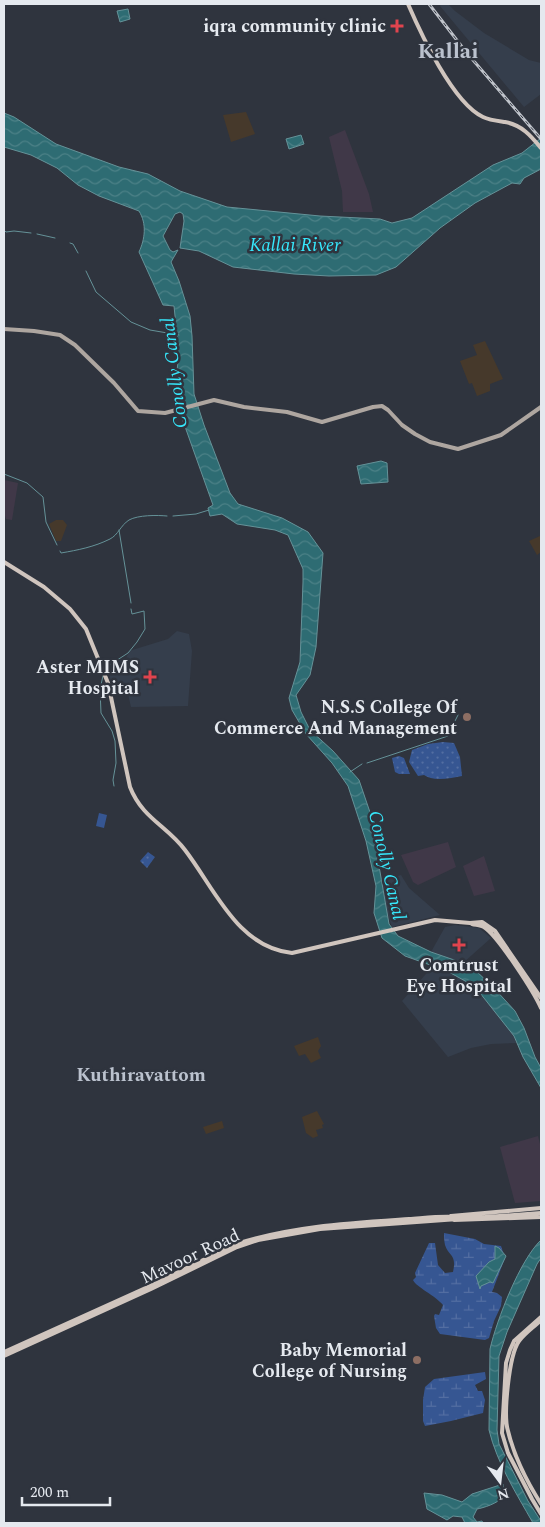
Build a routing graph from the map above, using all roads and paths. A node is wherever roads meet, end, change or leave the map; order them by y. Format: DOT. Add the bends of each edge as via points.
graph roads {
  1 [pos="409,5"];
  2 [pos="541,148"];
  3 [pos="4,329"];
  4 [pos="541,408"];
  5 [pos="4,562"];
  6 [pos="470,923"];
  7 [pos="541,998"];
  8 [pos="541,1008"];
  9 [pos="541,1208"];
  10 [pos="541,1213"];
  11 [pos="541,1217"];
  12 [pos="449,1218"];
  13 [pos="541,1319"];
  14 [pos="526,1332"];
  15 [pos="4,1354"];
  16 [pos="541,1504"];
  17 [pos="541,1514"];
  1 -- 2 [label="main road" via="444,75 468,105 483,118 524,129"];
  3 -- 4 [label="main road" via="60,335 109,378 138,411 171,412 214,400 287,412 320,422 382,406 415,434 430,442 458,449 502,436"];
  5 -- 6 [label="main road" via="44,587 70,609 86,630 108,683 135,798 141,808 185,850 244,931 255,940 292,953 435,920"];
  6 -- 7 [label="main road" via="482,922 495,931"];
  6 -- 8 [label="main road" via="484,927 500,945"];
  9 -- 12 [label="main road" via="458,1214"];
  10 -- 12 [label="main road, Mavoor Road"];
  11 -- 12 [label="main road"];
  12 -- 15 [label="main road, Mavoor Road" via="382,1220 307,1228 250,1239"];
  13 -- 14 [label="main road"];
  14 -- 16 [label="main road" via="512,1357 508,1377 507,1429"];
  14 -- 17 [label="main road" via="514,1341 506,1363 502,1433 508,1453"];
}
